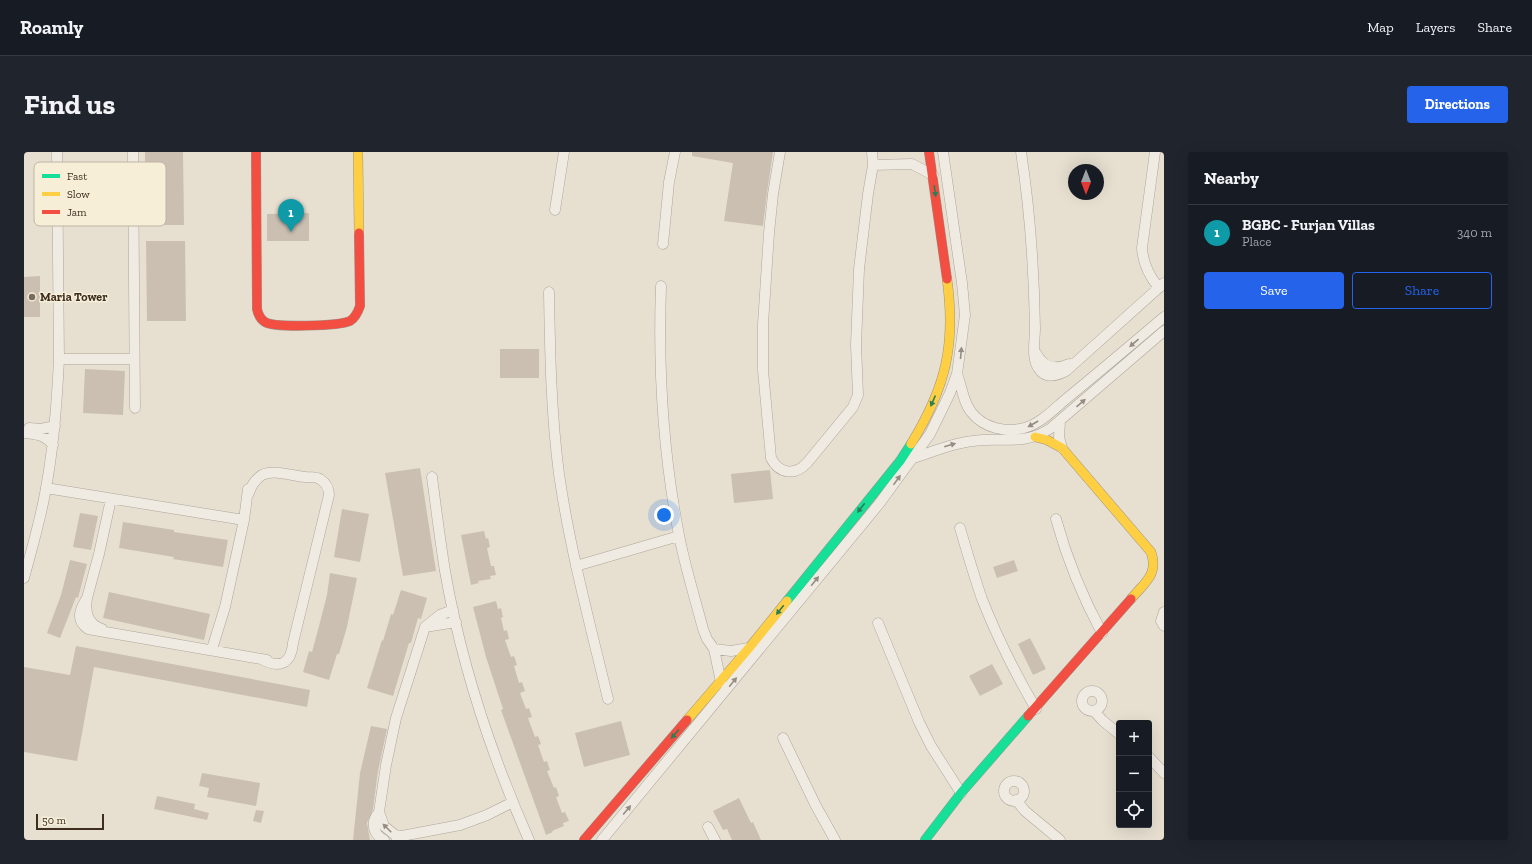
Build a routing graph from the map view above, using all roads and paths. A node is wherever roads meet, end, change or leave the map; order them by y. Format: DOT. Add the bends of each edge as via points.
graph roads {
  1 [pos="57,152"];
  2 [pos="133,152"];
  3 [pos="256,152"];
  4 [pos="358,152"];
  5 [pos="564,152"];
  6 [pos="675,152"];
  7 [pos="780,152"];
  8 [pos="872,152"];
  9 [pos="924,152"];
  10 [pos="929,152"];
  11 [pos="943,152"];
  12 [pos="1021,152"];
  13 [pos="1155,152"];
  14 [pos="57,162"];
  15 [pos="133,162"];
  16 [pos="912,164"];
  17 [pos="873,165"];
  18 [pos="933,176"];
  19 [pos="555,210"];
  20 [pos="58,226"];
  21 [pos="133,226"];
  22 [pos="663,244"];
  23 [pos="1161,285"];
  24 [pos="661,286"];
  25 [pos="549,292"];
  26 [pos="1164,317"];
  27 [pos="1164,331"];
  28 [pos="59,359"];
  29 [pos="134,359"];
  30 [pos="958,374"];
  31 [pos="135,408"];
  32 [pos="1060,420"];
  33 [pos="55,426"];
  34 [pos="24,427"];
  35 [pos="24,433"];
  36 [pos="1035,437"];
  37 [pos="53,445"];
  38 [pos="1062,448"];
  39 [pos="913,458"];
  40 [pos="432,477"];
  41 [pos="46,488"];
  42 [pos="111,498"];
  43 [pos="1056,518"];
  44 [pos="244,520"];
  45 [pos="960,528"];
  46 [pos="679,536"];
  47 [pos="576,566"];
  48 [pos="24,578"];
  49 [pos="453,610"];
  50 [pos="1164,612"];
  51 [pos="456,622"];
  52 [pos="878,623"];
  53 [pos="1164,626"];
  54 [pos="426,627"];
  55 [pos="1102,633"];
  56 [pos="749,648"];
  57 [pos="212,649"];
  58 [pos="714,649"];
  59 [pos="721,682"];
  60 [pos="608,699"];
  61 [pos="1036,709"];
  62 [pos="1094,711"];
  63 [pos="1116,732"];
  64 [pos="783,738"];
  65 [pos="1152,760"];
  66 [pos="1164,773"];
  67 [pos="961,793"];
  68 [pos="1016,800"];
  69 [pos="513,802"];
  70 [pos="379,812"];
  71 [pos="708,827"];
  72 [pos="373,835"];
  73 [pos="400,838"];
  74 [pos="384,840"];
  75 [pos="528,840"];
  76 [pos="584,840"];
  77 [pos="602,840"];
  78 [pos="715,840"];
  79 [pos="835,840"];
  80 [pos="925,840"];
  81 [pos="1060,840"];
  1 -- 14 [label="street"];
  2 -- 15 [label="street"];
  3 -- 4 [label="street" via="257,309 262,319 273,325 344,324 358,312"];
  5 -- 19 [label="street"];
  6 -- 22 [label="street"];
  7 -- 17 [label="street" via="773,194 767,264 763,370 771,458 774,464 784,471 791,472 803,468 856,401 859,269"];
  8 -- 17 [label="street"];
  9 -- 16 [label="street"];
  10 -- 18 [label="street"];
  30 -- 11 [label="street, one-way" via="965,315"];
  12 -- 23 [label="street" via="1032,270 1035,350 1043,363 1052,368 1076,361"];
  13 -- 23 [label="street" via="1142,248 1148,273"];
  16 -- 17 [label="street"];
  16 -- 18 [label="street"];
  18 -- 56 [label="street, one-way" via="948,283 951,330 935,398 914,442"];
  20 -- 28 [label="street"];
  21 -- 29 [label="street"];
  24 -- 46 [label="street" via="659,332 663,423"];
  25 -- 47 [label="street" via="550,382 554,428 566,518"];
  26 -- 30 [label="street, one-way" via="1060,404 1024,428 995,428 977,418 967,405"];
  32 -- 27 [label="street, one-way"];
  28 -- 29 [label="street"];
  28 -- 33 [label="street"];
  29 -- 31 [label="street"];
  30 -- 39 [label="street" via="930,434"];
  32 -- 36 [label="street"];
  32 -- 38 [label="street" via="1059,437"];
  33 -- 34 [label="street"];
  33 -- 37 [label="street"];
  35 -- 37 [label="street" via="46,437"];
  36 -- 38 [label="street"];
  39 -- 36 [label="street, one-way" via="962,442 1009,441"];
  37 -- 41 [label="street"];
  38 -- 55 [label="street" via="1153,557 1152,574"];
  77 -- 39 [label="street, one-way" via="874,510"];
  40 -- 49 [label="street"];
  41 -- 42 [label="street"];
  41 -- 48 [label="street"];
  42 -- 44 [label="street"];
  42 -- 57 [label="street" via="87,598 86,611 90,621 109,631"];
  43 -- 55 [label="street" via="1075,577"];
  44 -- 57 [label="street"];
  44 -- 57 [label="street" via="252,484 265,474 307,477 321,488 325,511 293,643 289,650 275,660"];
  45 -- 61 [label="street" via="993,626"];
  46 -- 47 [label="street"];
  46 -- 58 [label="street" via="703,630"];
  47 -- 60 [label="street"];
  49 -- 51 [label="street"];
  49 -- 54 [label="street" via="440,615"];
  50 -- 53 [label="street" via="1161,621"];
  51 -- 54 [label="street"];
  51 -- 69 [label="street" via="477,701"];
  52 -- 67 [label="street" via="918,722"];
  54 -- 70 [label="street" via="396,718"];
  55 -- 61 [label="street"];
  56 -- 58 [label="street" via="731,652"];
  56 -- 59 [label="street"];
  58 -- 59 [label="street"];
  59 -- 76 [label="street, one-way"];
  61 -- 67 [label="street"];
  62 -- 63 [label="street"];
  64 -- 79 [label="street"];
  65 -- 66 [label="street"];
  67 -- 80 [label="street"];
  68 -- 81 [label="street" via="1026,812"];
  69 -- 73 [label="street" via="460,825"];
  69 -- 75 [label="street"];
  70 -- 72 [label="street" via="374,819"];
  73 -- 70 [label="street, one-way" via="384,826"];
  71 -- 78 [label="street"];
  72 -- 74 [label="street" via="376,834"];
}
